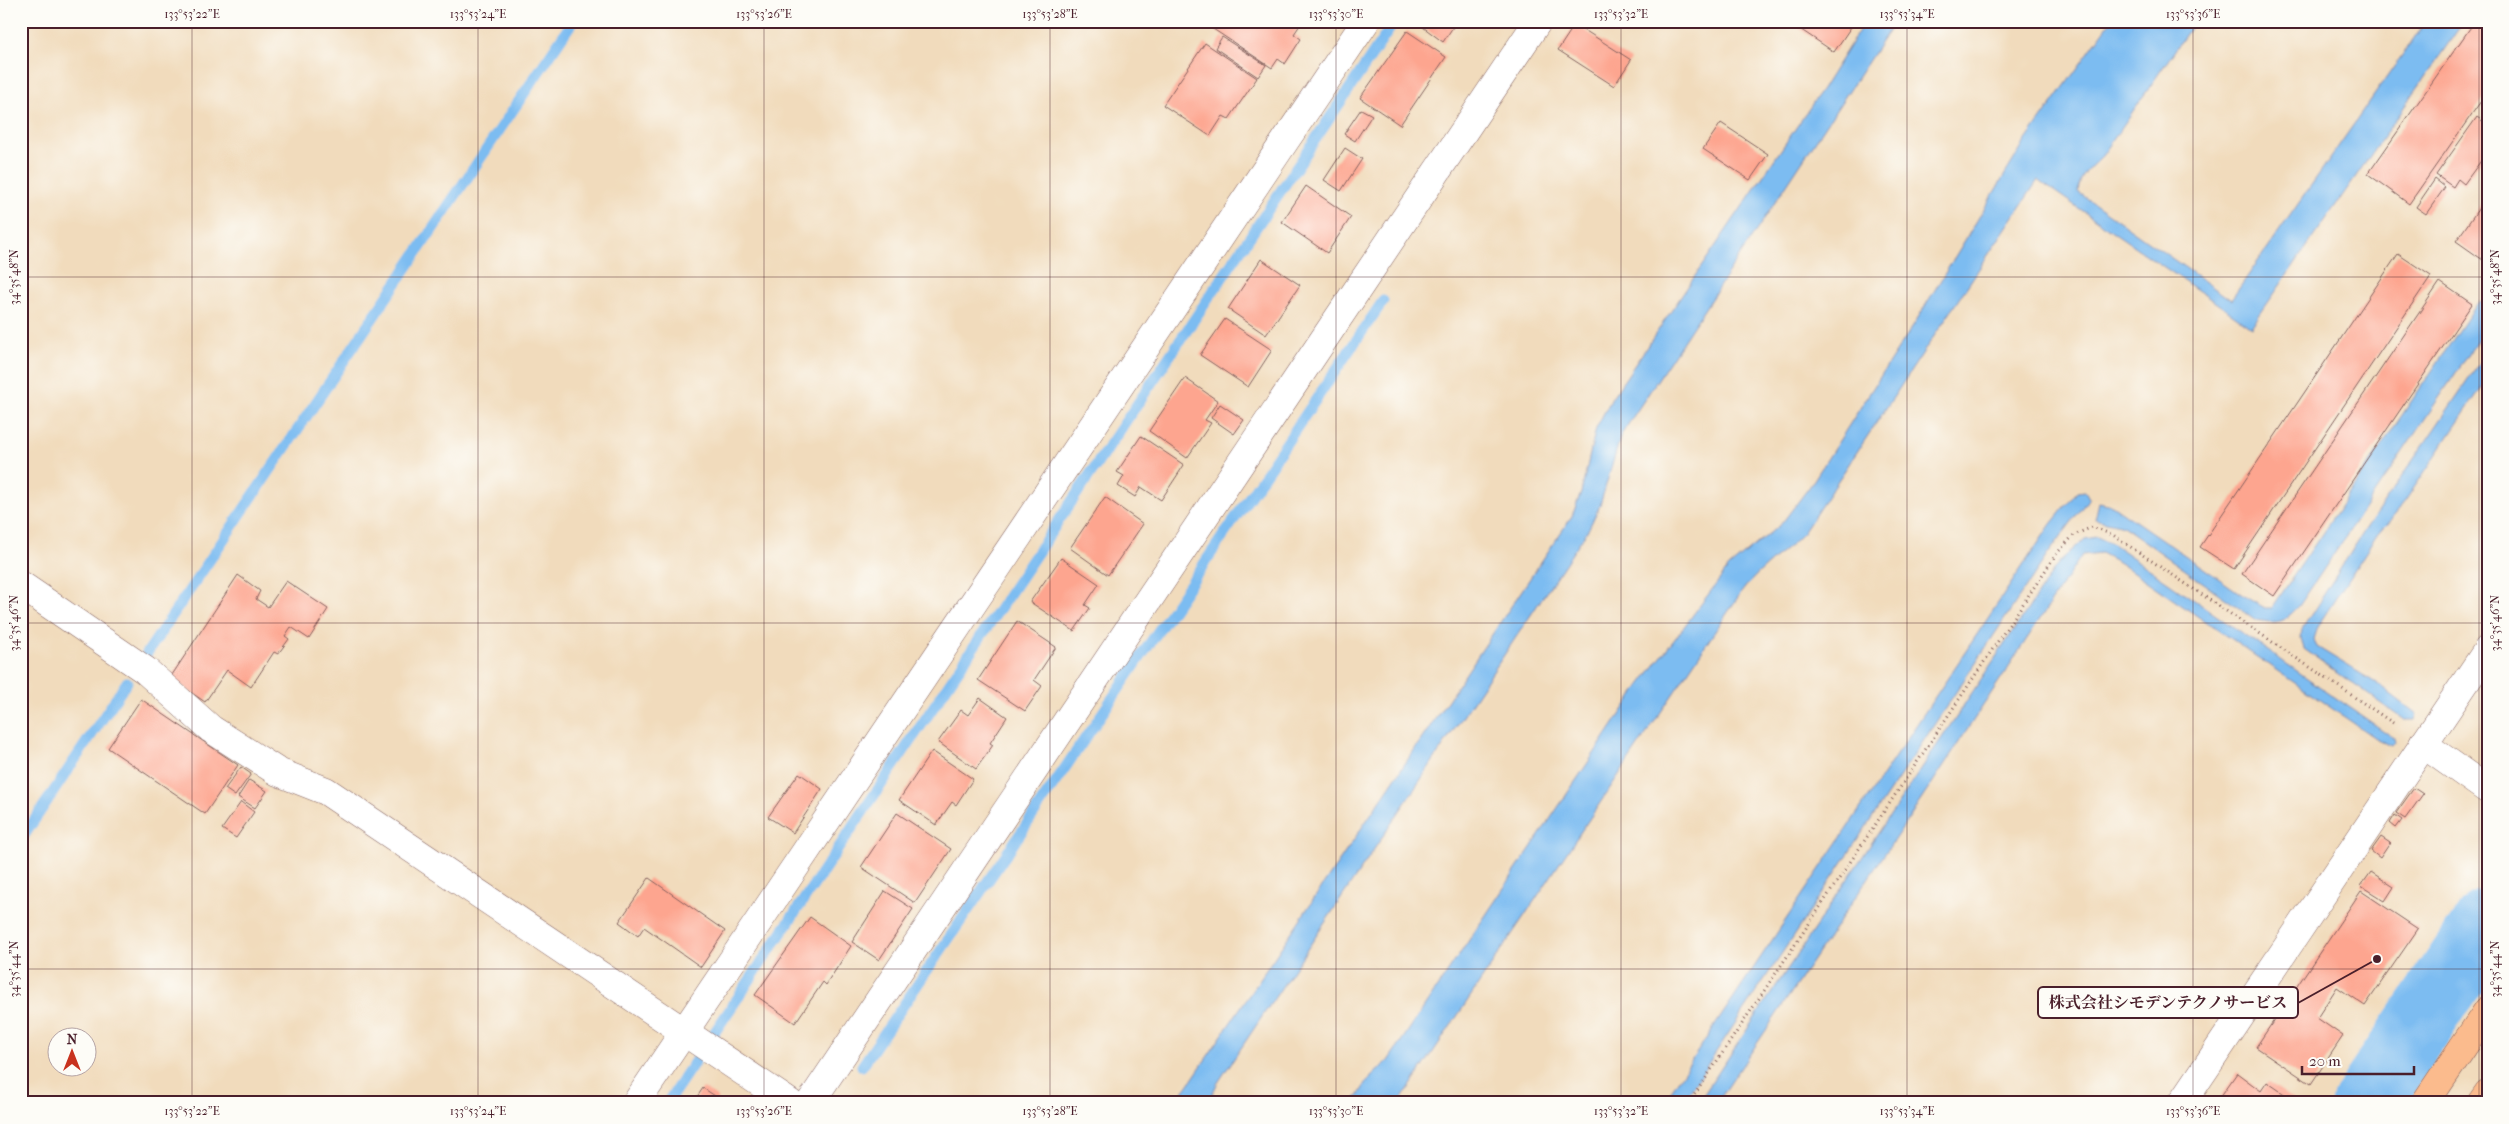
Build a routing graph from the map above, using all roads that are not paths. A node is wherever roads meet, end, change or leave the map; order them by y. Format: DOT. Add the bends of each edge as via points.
graph roads {
  1 [pos="1366,21"];
  2 [pos="1538,21"];
  3 [pos="21,585"];
  4 [pos="2488,649"];
  5 [pos="2423,744"];
  6 [pos="2488,790"];
  7 [pos="2488,1010"];
  8 [pos="698,1040"];
  9 [pos="2488,1093"];
  10 [pos="636,1103"];
  11 [pos="790,1103"];
  12 [pos="810,1103"];
  13 [pos="2182,1103"];
  14 [pos="2425,1103"];
  15 [pos="2481,1103"];
  1 -- 8 [label="street"];
  2 -- 12 [label="street"];
  3 -- 8 [label="street" via="145,670 211,729 278,772 326,791"];
  4 -- 5 [label="street"];
  5 -- 6 [label="street"];
  5 -- 13 [label="street"];
  7 -- 14 [label="highway"];
  8 -- 10 [label="street"];
  8 -- 11 [label="street"];
  9 -- 15 [label="highway"];
}
